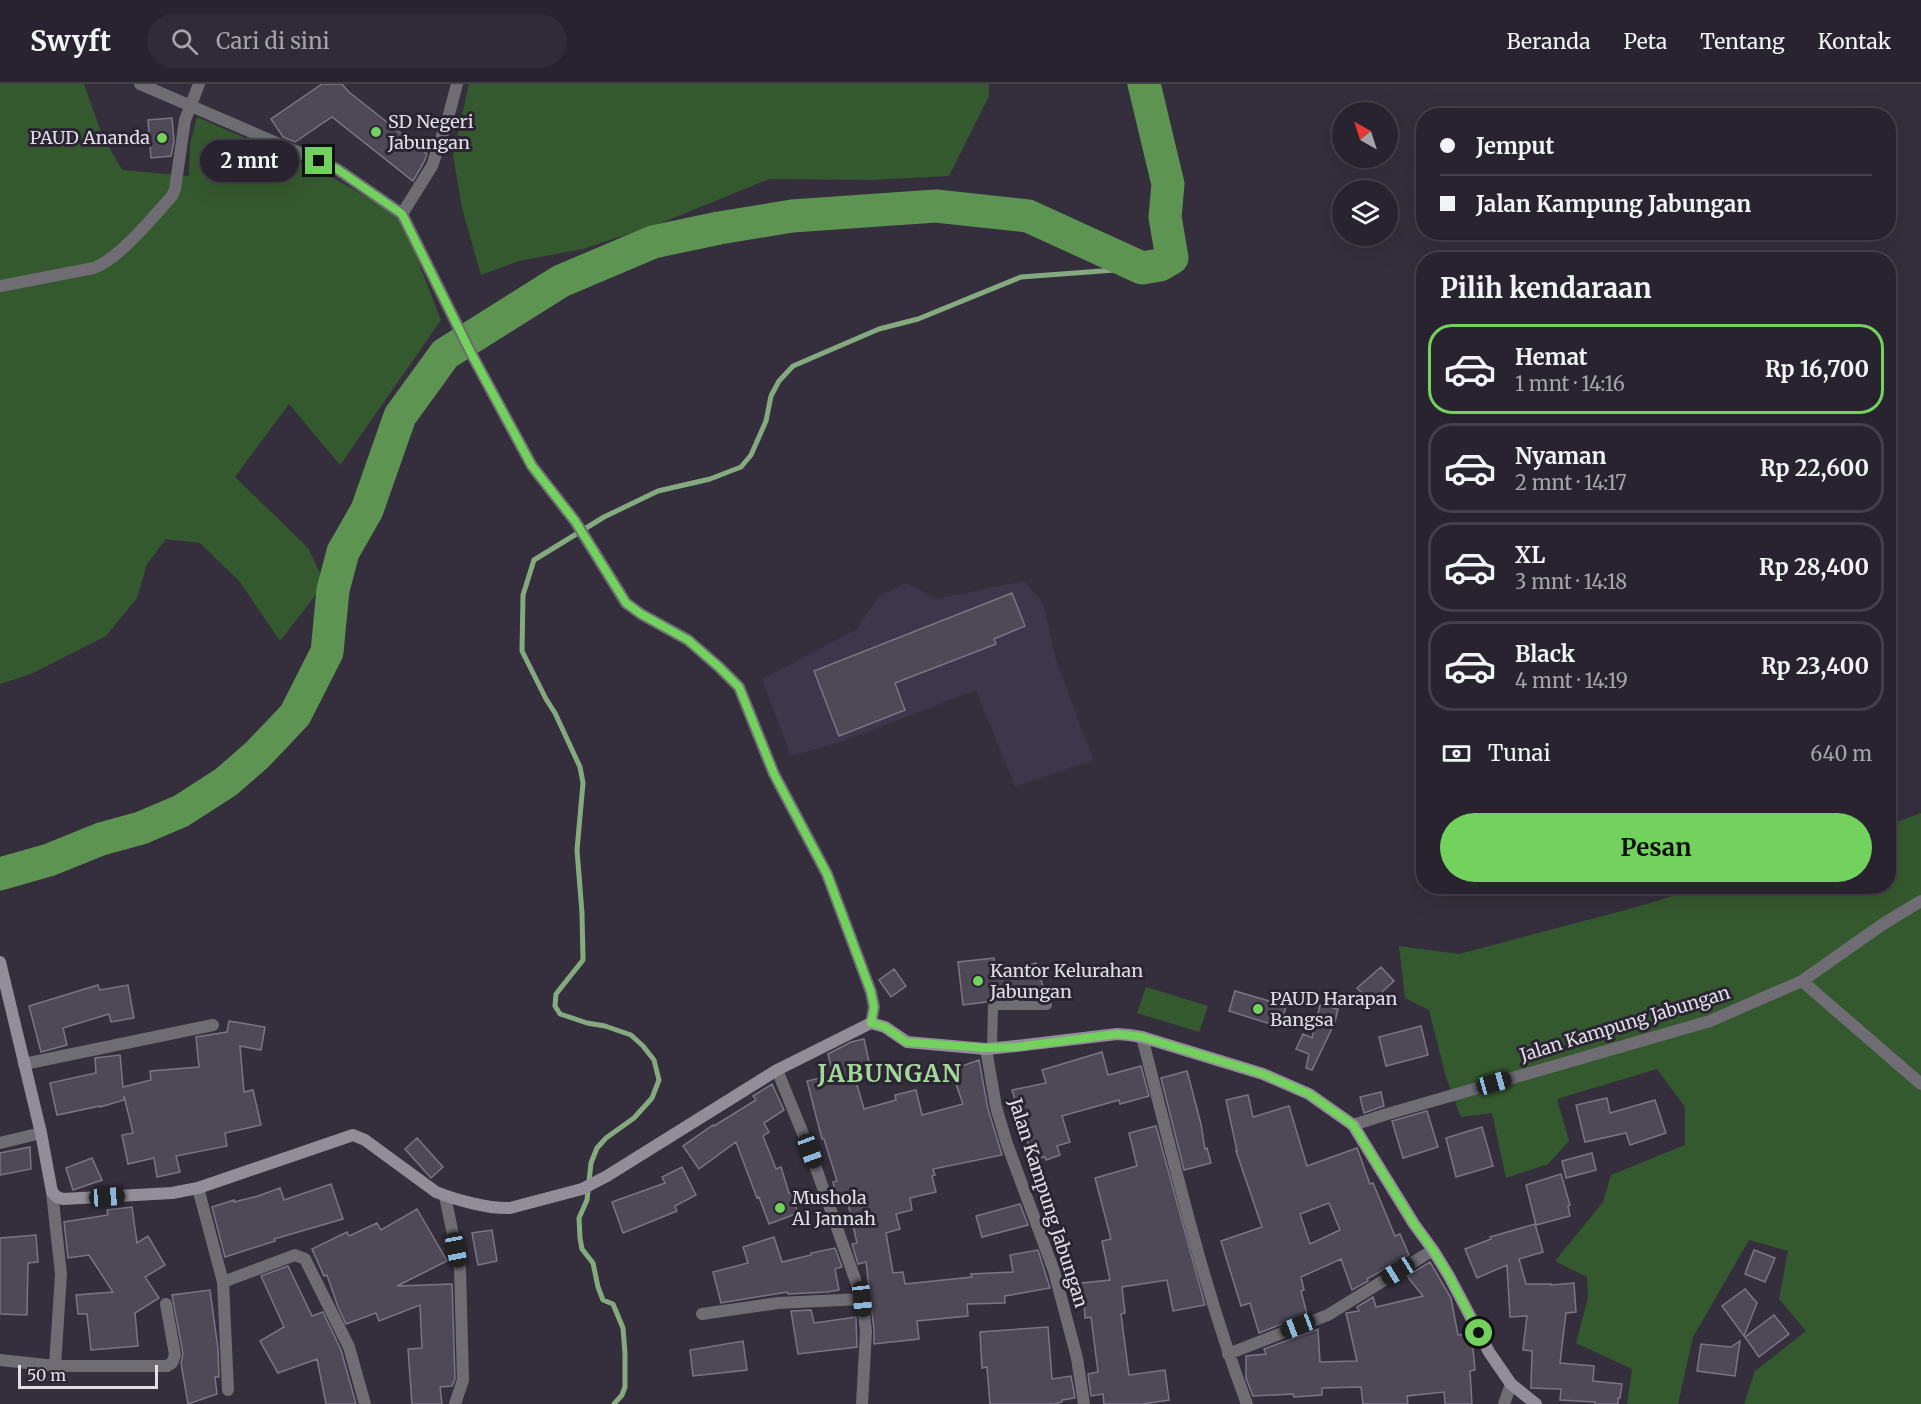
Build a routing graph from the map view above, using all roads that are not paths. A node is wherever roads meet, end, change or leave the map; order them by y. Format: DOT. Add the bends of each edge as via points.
graph roads {
  1 [pos="140,84"];
  2 [pos="199,84"];
  3 [pos="457,84"];
  4 [pos="189,105"];
  5 [pos="402,214"];
  6 [pos="0,286"];
  7 [pos="1921,901"];
  8 [pos="0,962"];
  9 [pos="1802,981"];
  10 [pos="1047,1005"];
  11 [pos="871,1023"];
  12 [pos="213,1025"];
  13 [pos="1142,1037"];
  14 [pos="989,1048"];
  15 [pos="24,1064"];
  16 [pos="777,1070"];
  17 [pos="1921,1084"];
  18 [pos="1353,1125"];
  19 [pos="41,1133"];
  20 [pos="0,1143"];
  21 [pos="198,1188"];
  22 [pos="52,1192"];
  23 [pos="446,1196"];
  24 [pos="1433,1250"];
  25 [pos="223,1282"];
  26 [pos="862,1299"];
  27 [pos="166,1304"];
  28 [pos="702,1314"];
  29 [pos="1228,1354"];
  30 [pos="0,1360"];
  31 [pos="55,1366"];
  32 [pos="1511,1384"];
  33 [pos="228,1390"];
  34 [pos="365,1404"];
  35 [pos="455,1404"];
  36 [pos="862,1404"];
  37 [pos="1084,1404"];
  38 [pos="1247,1404"];
  39 [pos="1504,1404"];
  40 [pos="1536,1404"];
  1 -- 4 [label="street"];
  2 -- 4 [label="street"];
  3 -- 5 [label="street" via="432,166"];
  4 -- 5 [label="street" via="337,169"];
  4 -- 6 [label="street" via="175,189 132,239 94,268"];
  5 -- 11 [label="street" via="532,466 575,521 626,603 688,640 739,687 774,774 827,874 871,992"];
  7 -- 9 [label="street, Jalan Kampung Jabungan"];
  8 -- 15 [label="street"];
  9 -- 17 [label="street"];
  9 -- 18 [label="street, Jalan Kampung Jabungan" via="1710,1021"];
  10 -- 14 [label="lane" via="993,1005"];
  11 -- 14 [label="street" via="885,1027 906,1042"];
  11 -- 16 [label="street"];
  12 -- 15 [label="street"];
  13 -- 14 [label="street" via="1117,1034"];
  13 -- 18 [label="street" via="1263,1074 1309,1094"];
  13 -- 29 [label="street"];
  14 -- 37 [label="street, Jalan Kampung Jabungan" via="996,1107 1054,1271 1077,1358"];
  15 -- 19 [label="street"];
  16 -- 23 [label="street" via="608,1176 582,1188 510,1208"];
  16 -- 26 [label="street"];
  18 -- 24 [label="street"];
  19 -- 20 [label="street"];
  19 -- 22 [label="street"];
  21 -- 22 [label="street" via="63,1200"];
  21 -- 23 [label="street" via="353,1136 365,1140"];
  21 -- 25 [label="street"];
  22 -- 31 [label="street" via="61,1274"];
  23 -- 35 [label="street" via="460,1269 463,1380"];
  24 -- 29 [label="street" via="1328,1315"];
  24 -- 32 [label="street" via="1489,1353"];
  25 -- 33 [label="street"];
  25 -- 34 [label="street" via="295,1255 305,1259 349,1347"];
  26 -- 28 [label="street" via="778,1303"];
  26 -- 36 [label="street" via="866,1331"];
  27 -- 31 [label="street" via="175,1355 167,1366"];
  29 -- 38 [label="street"];
  30 -- 31 [label="street"];
  32 -- 39 [label="street"];
  32 -- 40 [label="street"];
}
